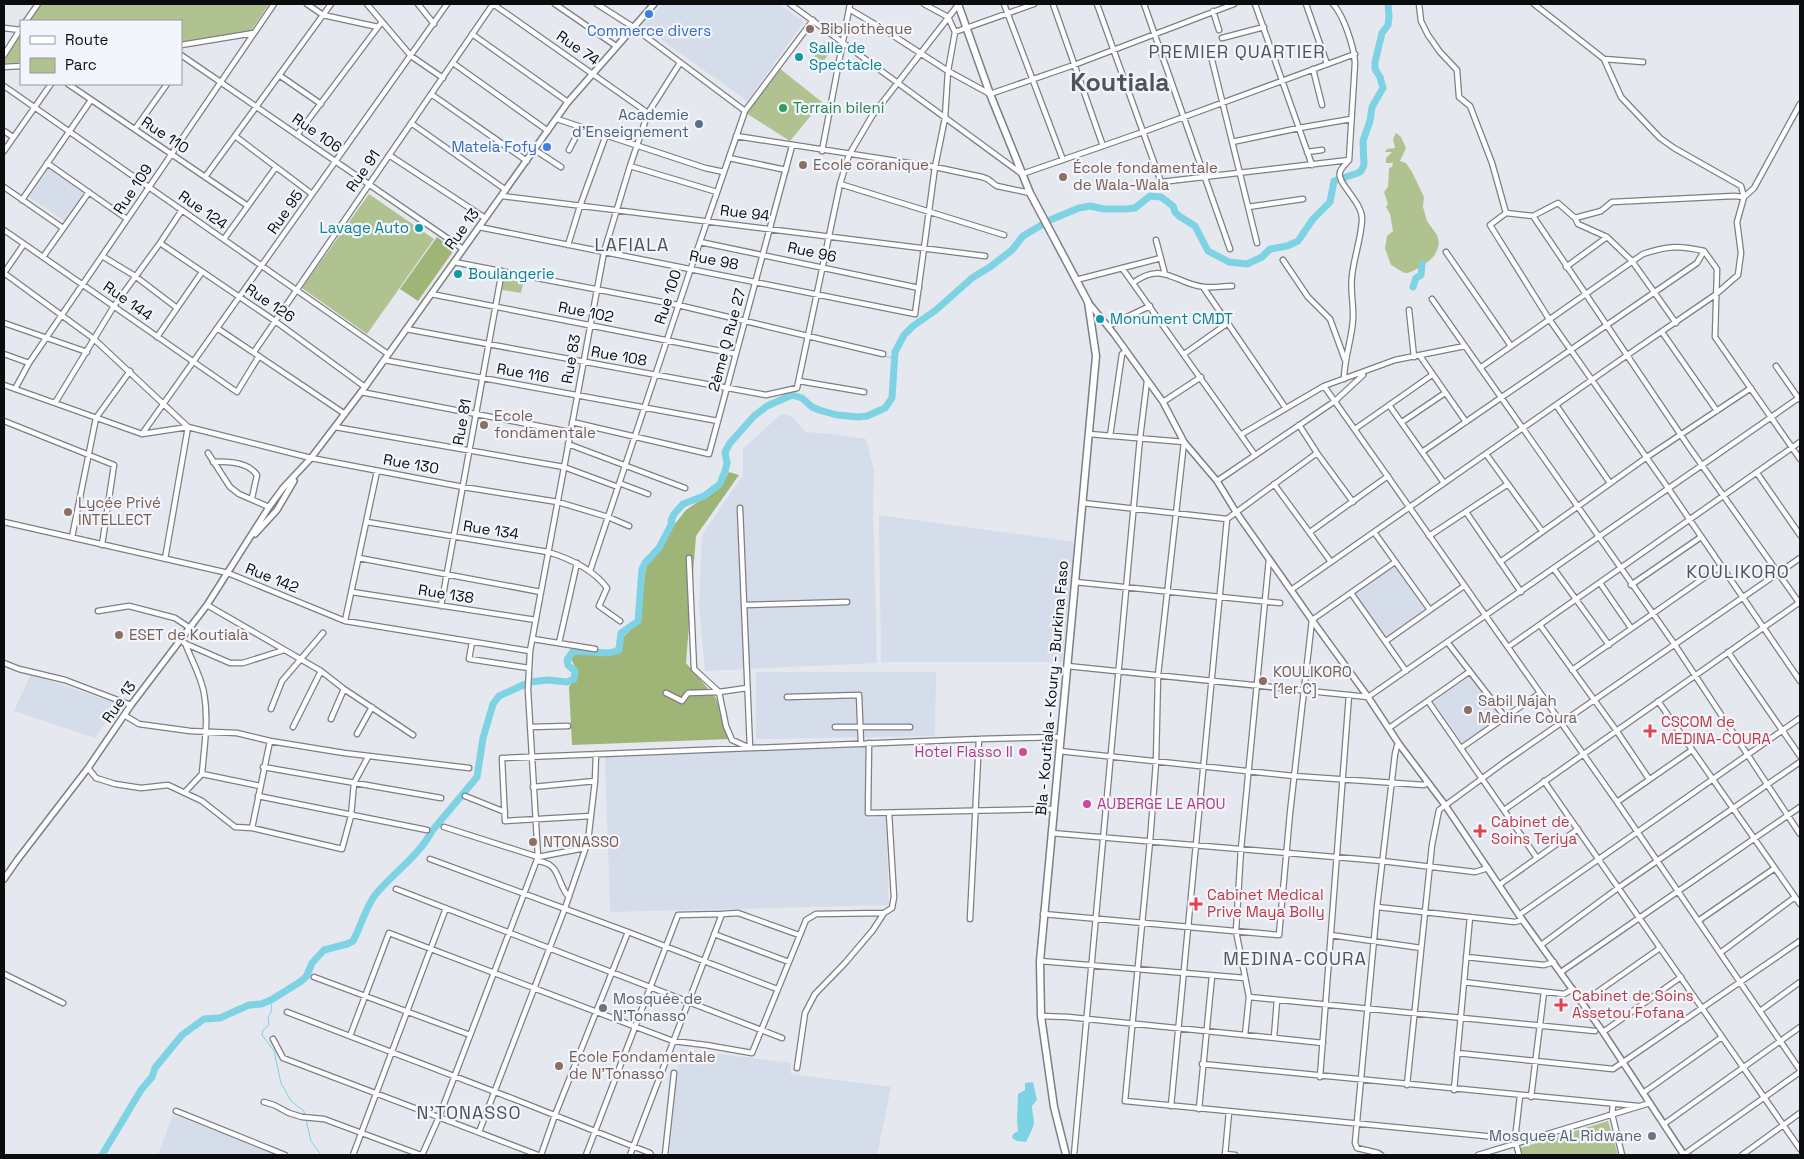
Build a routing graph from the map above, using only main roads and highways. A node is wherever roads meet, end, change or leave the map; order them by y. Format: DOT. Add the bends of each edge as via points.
graph roads {
  1 [pos="958,4"];
  2 [pos="1066,1155"];
  1 -- 2 [label="main road, Bla - Koutiala - Koury - Burkina Faso" via="1030,193 1088,302 1096,356 1040,961 1041,1016 1054,1107"];
}
